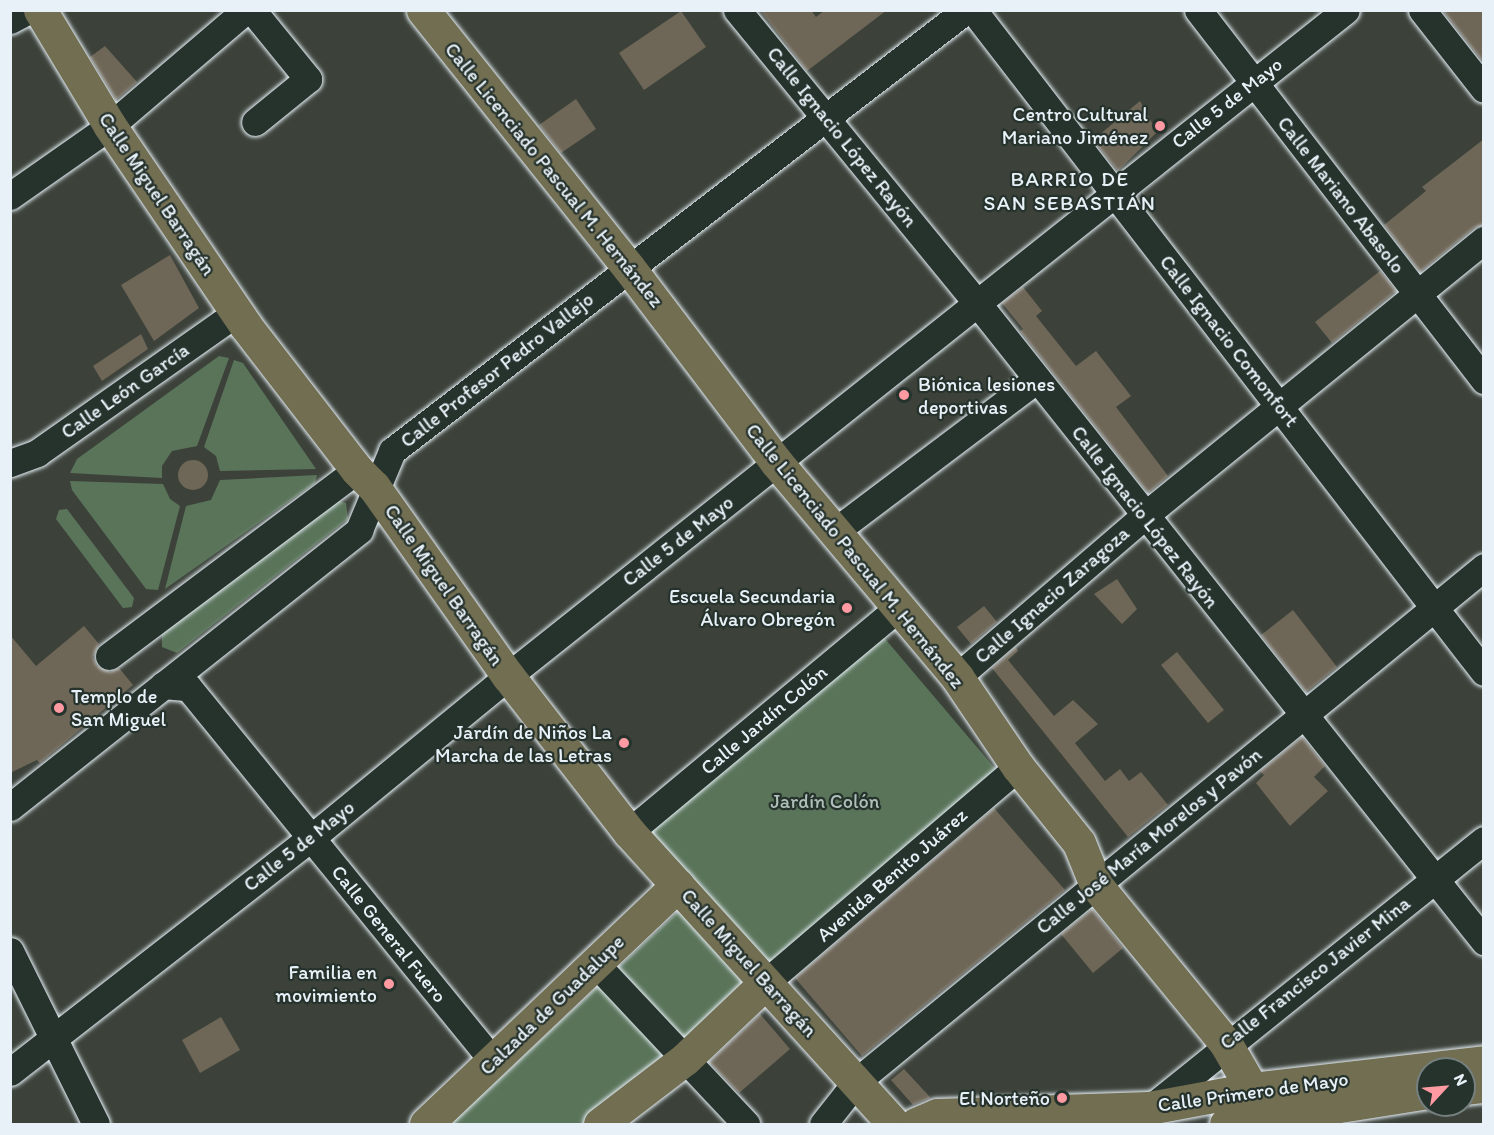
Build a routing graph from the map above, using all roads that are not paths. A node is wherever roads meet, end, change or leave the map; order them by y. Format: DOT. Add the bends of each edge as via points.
graph roads {
  1 [pos="28,10"];
  2 [pos="40,10"];
  3 [pos="246,10"];
  4 [pos="252,10"];
  5 [pos="423,10"];
  6 [pos="737,10"];
  7 [pos="966,10"];
  8 [pos="973,10"];
  9 [pos="1198,10"];
  10 [pos="1346,10"];
  11 [pos="1422,10"];
  12 [pos="10,20"];
  13 [pos="1253,82"];
  14 [pos="1484,89"];
  15 [pos="826,115"];
  16 [pos="255,122"];
  17 [pos="110,126"];
  18 [pos="1114,193"];
  19 [pos="10,196"];
  20 [pos="1484,240"];
  21 [pos="629,268"];
  22 [pos="1418,294"];
  23 [pos="978,303"];
  24 [pos="236,313"];
  25 [pos="1037,379"];
  26 [pos="1484,380"];
  27 [pos="1280,406"];
  28 [pos="10,463"];
  29 [pos="777,463"];
  30 [pos="366,479"];
  31 [pos="1144,516"];
  32 [pos="834,532"];
  33 [pos="1484,567"];
  34 [pos="1434,607"];
  35 [pos="898,608"];
  36 [pos="109,656"];
  37 [pos="1484,672"];
  38 [pos="508,676"];
  39 [pos="957,677"];
  40 [pos="163,685"];
  41 [pos="1302,716"];
  42 [pos="1018,767"];
  43 [pos="10,807"];
  44 [pos="629,832"];
  45 [pos="311,838"];
  46 [pos="1484,840"];
  47 [pos="1435,878"];
  48 [pos="678,885"];
  49 [pos="1096,885"];
  50 [pos="1484,941"];
  51 [pos="10,951"];
  52 [pos="595,963"];
  53 [pos="765,983"];
  54 [pos="52,1039"];
  55 [pos="1226,1044"];
  56 [pos="685,1059"];
  57 [pos="493,1061"];
  58 [pos="10,1072"];
  59 [pos="857,1081"];
  60 [pos="1416,1086"];
  61 [pos="1255,1104"];
  62 [pos="1145,1116"];
  63 [pos="96,1125"];
  64 [pos="426,1125"];
  65 [pos="600,1125"];
  66 [pos="747,1125"];
  67 [pos="823,1125"];
  68 [pos="894,1125"];
  69 [pos="916,1125"];
  70 [pos="1226,1125"];
  1 -- 12 [label="street"];
  2 -- 17 [label="main road, Calle Miguel Barragán"];
  3 -- 17 [label="street"];
  4 -- 16 [label="street" via="308,79"];
  5 -- 21 [label="main road, Calle Licenciado Pascual M. Hernández"];
  6 -- 15 [label="street, Calle Ignacio López Rayón"];
  7 -- 15 [label="street, Calle Profesor Pedro Vallejo"];
  8 -- 18 [label="street, Calle Ignacio Comonfort"];
  9 -- 13 [label="street, Calle Mariano Abasolo"];
  10 -- 13 [label="street, Calle 5 de Mayo"];
  11 -- 14 [label="street"];
  13 -- 18 [label="street, Calle 5 de Mayo"];
  13 -- 22 [label="street, Calle Mariano Abasolo"];
  15 -- 21 [label="street, Calle Profesor Pedro Vallejo"];
  15 -- 23 [label="street, Calle Ignacio López Rayón"];
  17 -- 19 [label="street"];
  17 -- 24 [label="main road, Calle Miguel Barragán"];
  18 -- 23 [label="street, Calle 5 de Mayo"];
  18 -- 27 [label="street, Calle Ignacio Comonfort"];
  20 -- 22 [label="street, Calle Ignacio Zaragoza"];
  21 -- 29 [label="main road, Calle Licenciado Pascual M. Hernández"];
  21 -- 30 [label="street, Calle Profesor Pedro Vallejo" via="392,451"];
  22 -- 26 [label="street, Calle Mariano Abasolo"];
  22 -- 27 [label="street, Calle Ignacio Zaragoza"];
  23 -- 25 [label="street, Calle Ignacio López Rayón"];
  23 -- 29 [label="street, Calle 5 de Mayo"];
  24 -- 28 [label="street, Calle León García" via="37,453"];
  24 -- 30 [label="main road, Calle Miguel Barragán"];
  25 -- 31 [label="street, Calle Ignacio López Rayón"];
  25 -- 32 [label="street"];
  27 -- 31 [label="street, Calle Ignacio Zaragoza"];
  27 -- 34 [label="street, Calle Ignacio Comonfort"];
  29 -- 32 [label="main road, Calle Licenciado Pascual M. Hernández"];
  29 -- 38 [label="street, Calle 5 de Mayo"];
  30 -- 36 [label="street"];
  30 -- 38 [label="main road, Calle Miguel Barragán"];
  30 -- 40 [label="street, Calle Profesor Pedro Vallejo" via="359,530"];
  31 -- 39 [label="street, Calle Ignacio Zaragoza"];
  31 -- 41 [label="street, Calle Ignacio López Rayón"];
  32 -- 35 [label="main road, Calle Licenciado Pascual M. Hernández"];
  33 -- 34 [label="street, Calle José María Morelos y Pavón"];
  34 -- 37 [label="street, Calle Ignacio Comonfort"];
  34 -- 41 [label="street, Calle José María Morelos y Pavón"];
  35 -- 39 [label="main road, Calle Licenciado Pascual M. Hernández"];
  35 -- 44 [label="street, Calle Jardín Colón"];
  38 -- 44 [label="main road, Calle Miguel Barragán"];
  38 -- 45 [label="street, Calle 5 de Mayo"];
  39 -- 42 [label="main road, Calle Licenciado Pascual M. Hernández"];
  40 -- 43 [label="street, Calle Profesor Pedro Vallejo"];
  40 -- 45 [label="street, Calle General Fuero" via="188,687"];
  41 -- 47 [label="street, Calle Ignacio López Rayón"];
  41 -- 49 [label="street, Calle José María Morelos y Pavón"];
  42 -- 49 [label="main road, Calle Licenciado Pascual M. Hernández" via="1079,843"];
  42 -- 53 [label="street, Avenida Benito Juárez"];
  44 -- 48 [label="main road, Calle Miguel Barragán"];
  45 -- 54 [label="street, Calle 5 de Mayo"];
  45 -- 57 [label="street, Calle General Fuero"];
  46 -- 47 [label="street, Calle Francisco Javier Mina"];
  47 -- 50 [label="street, Calle Ignacio López Rayón"];
  47 -- 55 [label="street, Calle Francisco Javier Mina"];
  48 -- 52 [label="main road, Calzada de Guadalupe"];
  48 -- 53 [label="main road, Calle Miguel Barragán"];
  49 -- 55 [label="main road, Calle Licenciado Pascual M. Hernández"];
  49 -- 59 [label="street, Calle José María Morelos y Pavón"];
  51 -- 54 [label="street"];
  52 -- 56 [label="street"];
  52 -- 57 [label="main road, Calzada de Guadalupe"];
  53 -- 56 [label="main road"];
  53 -- 59 [label="main road, Calle Miguel Barragán"];
  54 -- 58 [label="street, Calle 5 de Mayo"];
  54 -- 63 [label="street"];
  55 -- 61 [label="main road, Calle Licenciado Pascual M. Hernández"];
  55 -- 62 [label="street, Calle Francisco Javier Mina"];
  56 -- 65 [label="main road"];
  56 -- 66 [label="street"];
  57 -- 64 [label="main road, Calzada de Guadalupe"];
  59 -- 67 [label="street, Calle José María Morelos y Pavón"];
  59 -- 68 [label="main road, Calle Miguel Barragán"];
  60 -- 61 [label="main road, Calle Primero de Mayo" via="1374,1087"];
  61 -- 62 [label="main road, Calle Primero de Mayo"];
  61 -- 70 [label="main road, Calle Primero de Mayo"];
  62 -- 69 [label="main road, Calle Primero de Mayo" via="937,1115"];
}
